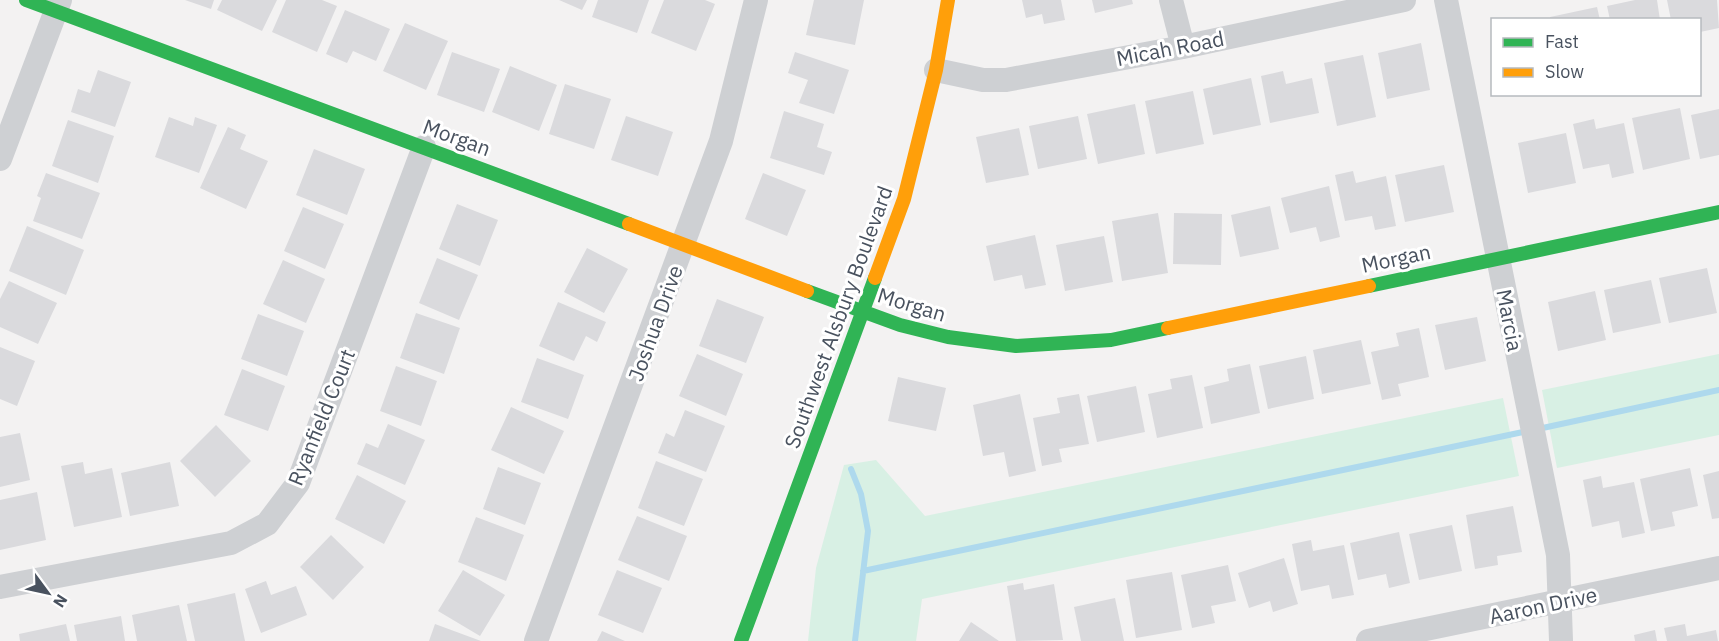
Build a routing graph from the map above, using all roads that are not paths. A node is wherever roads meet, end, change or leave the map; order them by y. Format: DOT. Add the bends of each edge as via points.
graph roads {
  1 [pos="26,0"];
  2 [pos="756,0"];
  3 [pos="948,0"];
  4 [pos="1171,0"];
  5 [pos="1404,0"];
  6 [pos="1446,0"];
  7 [pos="58,5"];
  8 [pos="1183,47"];
  9 [pos="936,70"];
  10 [pos="424,147"];
  11 [pos="0,159"];
  12 [pos="1719,212"];
  13 [pos="684,244"];
  14 [pos="1498,258"];
  15 [pos="864,312"];
  16 [pos="1719,568"];
  17 [pos="0,587"];
  18 [pos="1561,601"];
  19 [pos="536,641"];
  20 [pos="741,641"];
  21 [pos="1368,641"];
  22 [pos="1561,641"];
  1 -- 7 [label="street, Morgan"];
  2 -- 13 [label="street, Joshua Drive" via="721,141"];
  3 -- 9 [label="street, Southwest Alsbury Boulevard"];
  4 -- 8 [label="street"];
  5 -- 8 [label="street, Micah Road"];
  6 -- 14 [label="street, Marcia"];
  7 -- 10 [label="street, Morgan"];
  7 -- 11 [label="street"];
  8 -- 9 [label="street, Micah Road" via="1006,80 983,80"];
  9 -- 15 [label="street, Southwest Alsbury Boulevard" via="904,199"];
  10 -- 13 [label="street, Morgan"];
  10 -- 17 [label="street, Ryanfield Court" via="298,483 267,524 231,543"];
  12 -- 14 [label="street, Morgan"];
  13 -- 15 [label="street, Morgan"];
  13 -- 19 [label="street, Joshua Drive"];
  14 -- 15 [label="street, Morgan" via="1111,340 1016,346 948,337"];
  14 -- 18 [label="street, Marcia" via="1558,555"];
  15 -- 20 [label="street, Southwest Alsbury Boulevard"];
  16 -- 18 [label="street, Aaron Drive"];
  18 -- 21 [label="street, Aaron Drive"];
  18 -- 22 [label="street, Marcia"];
}
